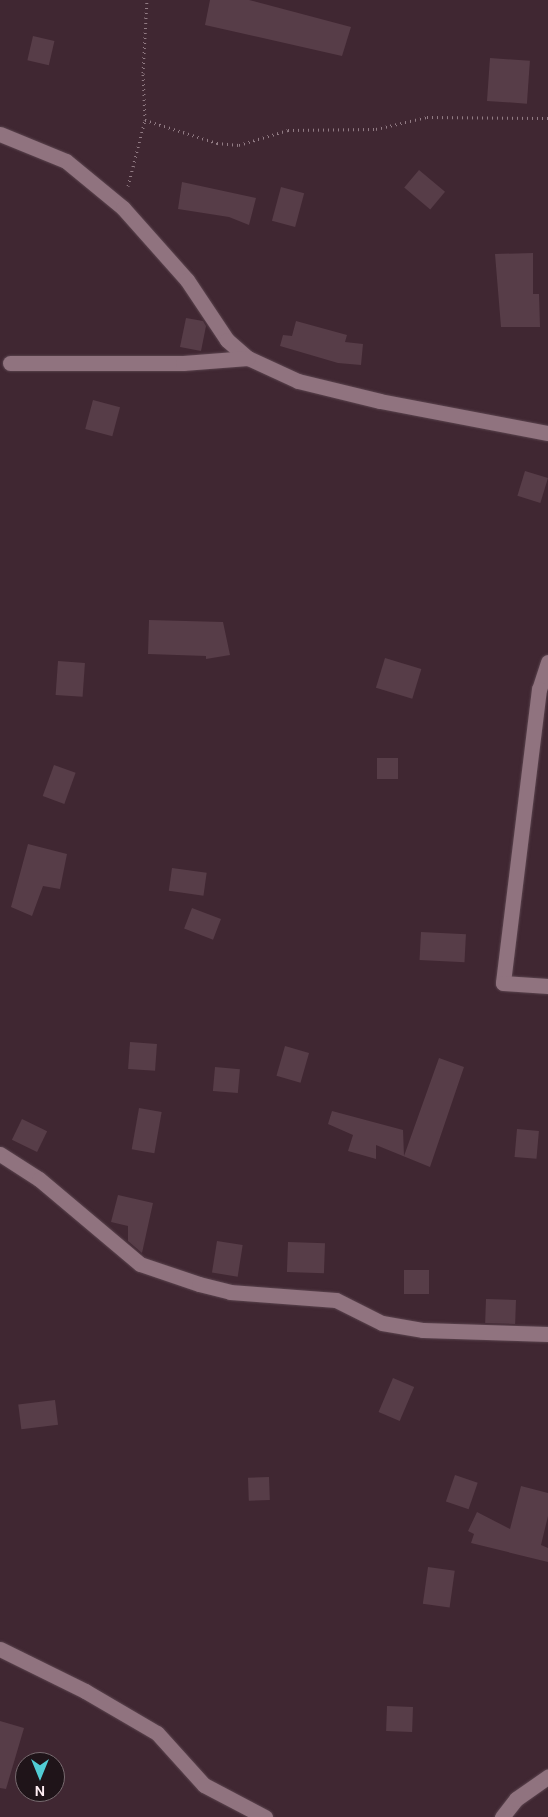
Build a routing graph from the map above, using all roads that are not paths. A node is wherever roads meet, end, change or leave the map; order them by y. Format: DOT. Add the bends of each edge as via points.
graph roads {
  1 [pos="0,134"];
  2 [pos="248,358"];
  3 [pos="10,362"];
  4 [pos="548,433"];
  5 [pos="548,662"];
  6 [pos="548,986"];
  7 [pos="0,1154"];
  8 [pos="548,1334"];
  9 [pos="0,1649"];
  10 [pos="548,1777"];
  11 [pos="265,1817"];
  12 [pos="502,1817"];
  1 -- 2 [label="street" via="66,161 122,208 187,280 227,340"];
  2 -- 3 [label="street" via="183,362"];
  2 -- 4 [label="street" via="298,381 380,401"];
  5 -- 6 [label="street" via="539,689 503,983"];
  7 -- 8 [label="street" via="39,1179 140,1264 191,1281 230,1292 336,1300 382,1323 423,1330"];
  9 -- 11 [label="street" via="85,1691 158,1734 171,1744 204,1785"];
  10 -- 12 [label="street" via="516,1799"];
}
